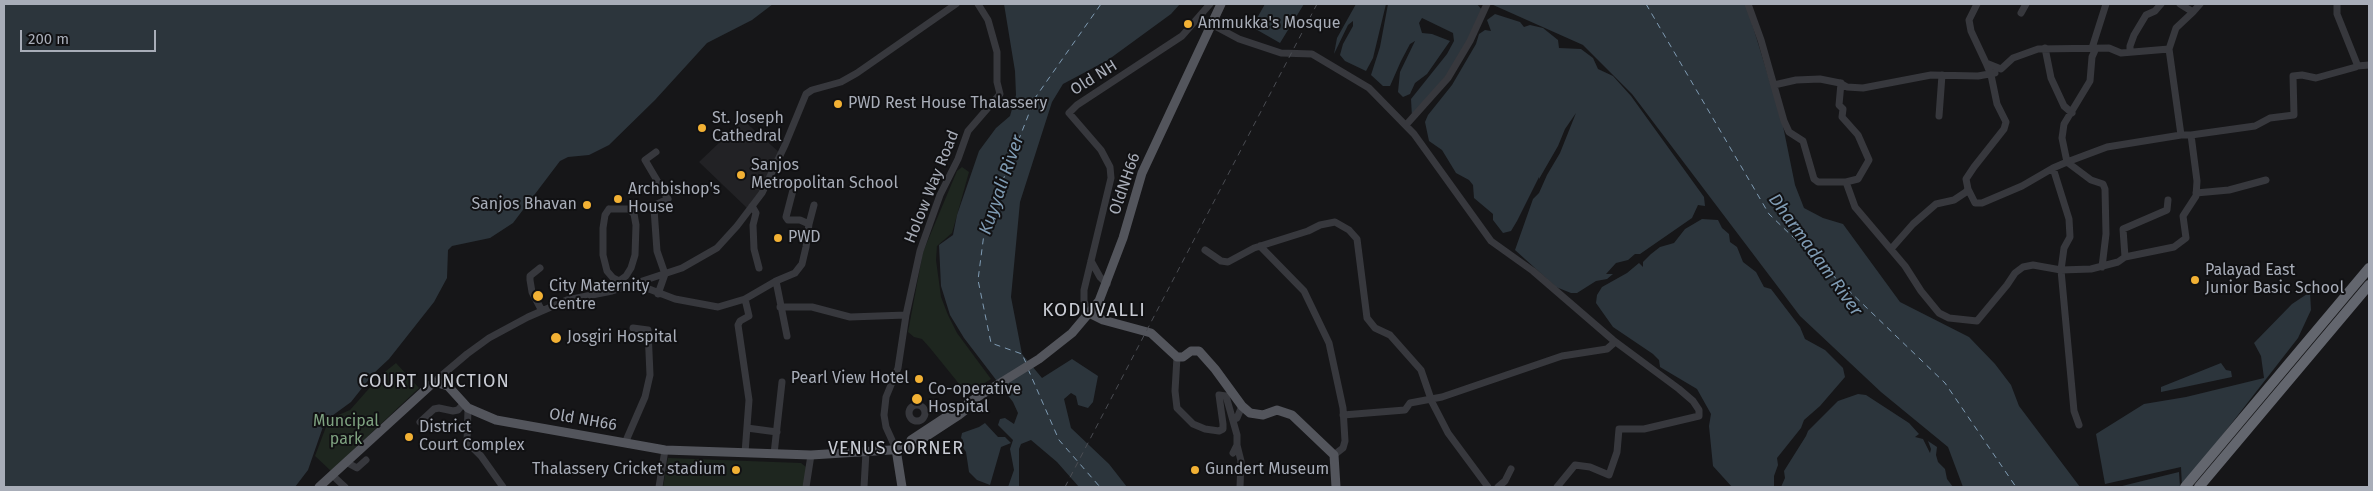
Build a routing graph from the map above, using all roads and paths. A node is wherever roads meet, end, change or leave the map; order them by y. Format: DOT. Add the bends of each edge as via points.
graph roads {
  1 [pos="956,4"];
  2 [pos="978,4"];
  3 [pos="1210,4"];
  4 [pos="1222,4"];
  5 [pos="1487,4"];
  6 [pos="1748,4"];
  7 [pos="1977,4"];
  8 [pos="2026,4"];
  9 [pos="2106,4"];
  10 [pos="2161,4"];
  11 [pos="2180,4"];
  12 [pos="2200,4"];
  13 [pos="2337,4"];
  14 [pos="2193,12"];
  15 [pos="2021,13"];
  16 [pos="1211,24"];
  17 [pos="2045,48"];
  18 [pos="2094,48"];
  19 [pos="2168,49"];
  20 [pos="2130,52"];
  21 [pos="1986,63"];
  22 [pos="2356,66"];
  23 [pos="2369,66"];
  24 [pos="2002,69"];
  25 [pos="1942,75"];
  26 [pos="1991,75"];
  27 [pos="1841,83"];
  28 [pos="1774,85"];
  29 [pos="2072,113"];
  30 [pos="1939,116"];
  31 [pos="1406,125"];
  32 [pos="2181,135"];
  33 [pos="2191,135"];
  34 [pos="656,152"];
  35 [pos="2067,162"];
  36 [pos="2053,168"];
  37 [pos="2266,180"];
  38 [pos="1846,182"];
  39 [pos="793,190"];
  40 [pos="1968,190"];
  41 [pos="2196,193"];
  42 [pos="2168,200"];
  43 [pos="814,205"];
  44 [pos="752,206"];
  45 [pos="809,224"];
  46 [pos="1260,246"];
  47 [pos="1891,249"];
  48 [pos="1205,250"];
  49 [pos="2125,257"];
  50 [pos="2369,259"];
  51 [pos="1091,261"];
  52 [pos="2102,267"];
  53 [pos="540,268"];
  54 [pos="759,268"];
  55 [pos="2369,268"];
  56 [pos="2061,270"];
  57 [pos="665,274"];
  58 [pos="619,281"];
  59 [pos="776,281"];
  60 [pos="636,284"];
  61 [pos="1107,284"];
  62 [pos="2369,285"];
  63 [pos="621,289"];
  64 [pos="2369,292"];
  65 [pos="658,294"];
  66 [pos="745,299"];
  67 [pos="2340,304"];
  68 [pos="780,307"];
  69 [pos="542,311"];
  70 [pos="2348,312"];
  71 [pos="1089,313"];
  72 [pos="906,315"];
  73 [pos="633,328"];
  74 [pos="787,336"];
  75 [pos="1615,342"];
  76 [pos="1177,357"];
  77 [pos="1039,359"];
  78 [pos="434,382"];
  79 [pos="782,382"];
  80 [pos="1431,400"];
  81 [pos="972,402"];
  82 [pos="466,406"];
  83 [pos="1242,406"];
  84 [pos="1343,415"];
  85 [pos="1237,418"];
  86 [pos="917,421"];
  87 [pos="420,422"];
  88 [pos="2079,425"];
  89 [pos="747,428"];
  90 [pos="777,432"];
  91 [pos="922,433"];
  92 [pos="626,443"];
  93 [pos="1237,445"];
  94 [pos="896,449"];
  95 [pos="665,450"];
  96 [pos="866,452"];
  97 [pos="745,453"];
  98 [pos="1233,453"];
  99 [pos="774,454"];
  100 [pos="811,455"];
  101 [pos="1334,455"];
  102 [pos="366,460"];
  103 [pos="346,462"];
  104 [pos="1511,469"];
  105 [pos="332,475"];
  106 [pos="320,487"];
  107 [pos="345,487"];
  108 [pos="503,487"];
  109 [pos="659,487"];
  110 [pos="806,487"];
  111 [pos="864,487"];
  112 [pos="902,487"];
  113 [pos="1240,487"];
  114 [pos="1337,487"];
  115 [pos="1488,487"];
  116 [pos="1498,487"];
  117 [pos="1556,487"];
  118 [pos="2185,487"];
  119 [pos="2200,487"];
  1 -- 44 [label="street" via="858,73 806,94 762,193"];
  2 -- 72 [label="street, Holow Way Road" via="988,20 997,52 1000,94 968,131 940,195 920,251"];
  3 -- 51 [label="street, Old NH" via="1182,36 1070,110 1070,116 1101,150 1110,168 1111,178"];
  4 -- 16 [label="main road, OldNH66"];
  5 -- 31 [label="street" via="1448,78"];
  6 -- 28 [label="street"];
  7 -- 21 [label="street" via="1969,20"];
  8 -- 15 [label="street"];
  9 -- 18 [label="street"];
  10 -- 20 [label="street" via="2146,15 2134,35"];
  11 -- 14 [label="street"];
  12 -- 14 [label="street"];
  13 -- 22 [label="street" via="2337,14"];
  14 -- 19 [label="street" via="2176,28"];
  16 -- 31 [label="street" via="1239,39 1281,53 1312,54 1369,88"];
  16 -- 61 [label="main road, OldNH66" via="1142,173"];
  17 -- 18 [label="street"];
  17 -- 24 [label="street" via="2012,58"];
  17 -- 29 [label="street" via="2051,78 2064,106"];
  18 -- 20 [label="street"];
  18 -- 29 [label="street" via="2090,81"];
  19 -- 20 [label="street"];
  19 -- 32 [label="street"];
  21 -- 24 [label="street"];
  21 -- 26 [label="street"];
  22 -- 23 [label="street"];
  22 -- 33 [label="street" via="2316,78 2293,76 2294,115 2270,118 2255,126"];
  24 -- 26 [label="street"];
  25 -- 26 [label="street"];
  25 -- 27 [label="street" via="1914,77 1872,88 1854,88"];
  25 -- 30 [label="street"];
  26 -- 40 [label="street" via="1997,104 2006,122 1966,180"];
  27 -- 28 [label="street" via="1810,79"];
  27 -- 38 [label="street" via="1839,105 1843,109 1842,117 1858,135 1869,160 1858,179"];
  28 -- 38 [label="street" via="1786,129 1806,146 1814,179 1818,182"];
  29 -- 35 [label="street" via="2064,124 2062,138"];
  31 -- 75 [label="street" via="1491,241 1533,271"];
  32 -- 33 [label="street"];
  32 -- 35 [label="street" via="2107,147"];
  33 -- 41 [label="street"];
  34 -- 57 [label="street" via="645,160 668,199 654,205 657,251"];
  35 -- 36 [label="street"];
  35 -- 52 [label="street" via="2091,180 2103,184 2105,189 2106,234"];
  36 -- 40 [label="street" via="1982,203 1975,203"];
  36 -- 56 [label="street" via="2069,219 2070,237 2064,248"];
  37 -- 41 [label="street" via="2229,190"];
  38 -- 47 [label="street" via="1855,207"];
  39 -- 45 [label="street" via="786,217"];
  40 -- 47 [label="street" via="1954,200 1936,204"];
  41 -- 49 [label="street" via="2183,216 2186,238 2174,247"];
  42 -- 49 [label="street" via="2167,210 2123,229"];
  43 -- 45 [label="street"];
  44 -- 54 [label="street" via="756,213 754,249"];
  44 -- 57 [label="street" via="716,248"];
  45 -- 59 [label="street" via="802,264 795,273"];
  46 -- 48 [label="street" via="1228,262"];
  46 -- 80 [label="street" via="1320,224 1335,222 1349,230 1357,239 1367,318 1375,328 1390,335 1414,361 1421,370"];
  46 -- 84 [label="street" via="1304,291 1315,310 1329,343"];
  47 -- 56 [label="street" via="1939,313 1961,320 1978,321 2015,272 2023,267 2033,265"];
  49 -- 52 [label="street"];
  50 -- 67 [label="highway" via="2343,293"];
  51 -- 61 [label="street"];
  51 -- 71 [label="street, Old NH" via="1084,290"];
  52 -- 56 [label="street"];
  53 -- 69 [label="street" via="530,280"];
  55 -- 67 [label="highway"];
  56 -- 88 [label="street" via="2074,411"];
  57 -- 60 [label="street"];
  57 -- 65 [label="street"];
  58 -- 58 [label="street" via="631,268 635,255 636,225 634,214 629,209 609,209 605,215 602,244 605,266"];
  58 -- 63 [label="street"];
  59 -- 66 [label="street"];
  59 -- 68 [label="street"];
  60 -- 63 [label="street"];
  60 -- 65 [label="street"];
  61 -- 71 [label="main road, OldNH66"];
  62 -- 70 [label="highway"];
  63 -- 69 [label="street" via="567,300"];
  64 -- 70 [label="highway"];
  65 -- 66 [label="street" via="718,307"];
  66 -- 89 [label="street" via="749,316 738,325 748,380"];
  67 -- 118 [label="highway"];
  68 -- 72 [label="street" via="812,307 850,317"];
  68 -- 74 [label="street"];
  69 -- 78 [label="street" via="489,338"];
  70 -- 119 [label="highway"];
  71 -- 76 [label="main road" via="1151,334"];
  71 -- 77 [label="main road, OldNH66" via="1072,333"];
  72 -- 94 [label="street, Holow Way Road" via="901,354 886,397 884,415"];
  73 -- 92 [label="street" via="648,330 650,375"];
  75 -- 80 [label="street" via="1607,349 1562,356"];
  75 -- 117 [label="street" via="1693,401 1699,416 1644,429 1618,429 1617,452 1608,475 1575,465"];
  76 -- 83 [label="main road" via="1183,357 1191,350 1199,351"];
  76 -- 93 [label="street" via="1175,398 1181,414 1193,424 1219,431 1223,424 1219,401 1222,394 1228,400"];
  77 -- 81 [label="main road, Old NH66"];
  78 -- 82 [label="main road, Old NH66" via="448,386"];
  78 -- 103 [label="main road"];
  79 -- 90 [label="street"];
  80 -- 84 [label="street" via="1410,403 1405,410"];
  80 -- 115 [label="street" via="1448,433"];
  81 -- 91 [label="main road, Old NH66"];
  81 -- 94 [label="main road, Old NH66" via="924,439 907,449"];
  82 -- 87 [label="street" via="453,411 434,409"];
  82 -- 92 [label="main road, Old NH66" via="496,420"];
  82 -- 108 [label="street" via="467,442"];
  83 -- 85 [label="street"];
  83 -- 101 [label="main road" via="1257,415 1277,410 1292,415"];
  84 -- 101 [label="street" via="1343,448"];
  86 -- 91 [label="street"];
  89 -- 90 [label="street"];
  89 -- 97 [label="street"];
  90 -- 99 [label="street"];
  91 -- 94 [label="main road, Old NH66"];
  92 -- 95 [label="main road, Old NH66"];
  93 -- 98 [label="street"];
  93 -- 113 [label="street" via="1241,461"];
  94 -- 96 [label="main road, Old NH66"];
  94 -- 112 [label="main road"];
  95 -- 97 [label="main road, Old NH66"];
  95 -- 109 [label="street"];
  96 -- 100 [label="main road, Old NH66"];
  96 -- 111 [label="street"];
  97 -- 99 [label="main road, Old NH66"];
  99 -- 100 [label="main road, Old NH66"];
  100 -- 110 [label="street"];
  101 -- 114 [label="main road"];
  102 -- 103 [label="street" via="357,468"];
  103 -- 105 [label="main road"];
  104 -- 116 [label="street"];
  105 -- 106 [label="main road"];
  105 -- 107 [label="street"];
}
